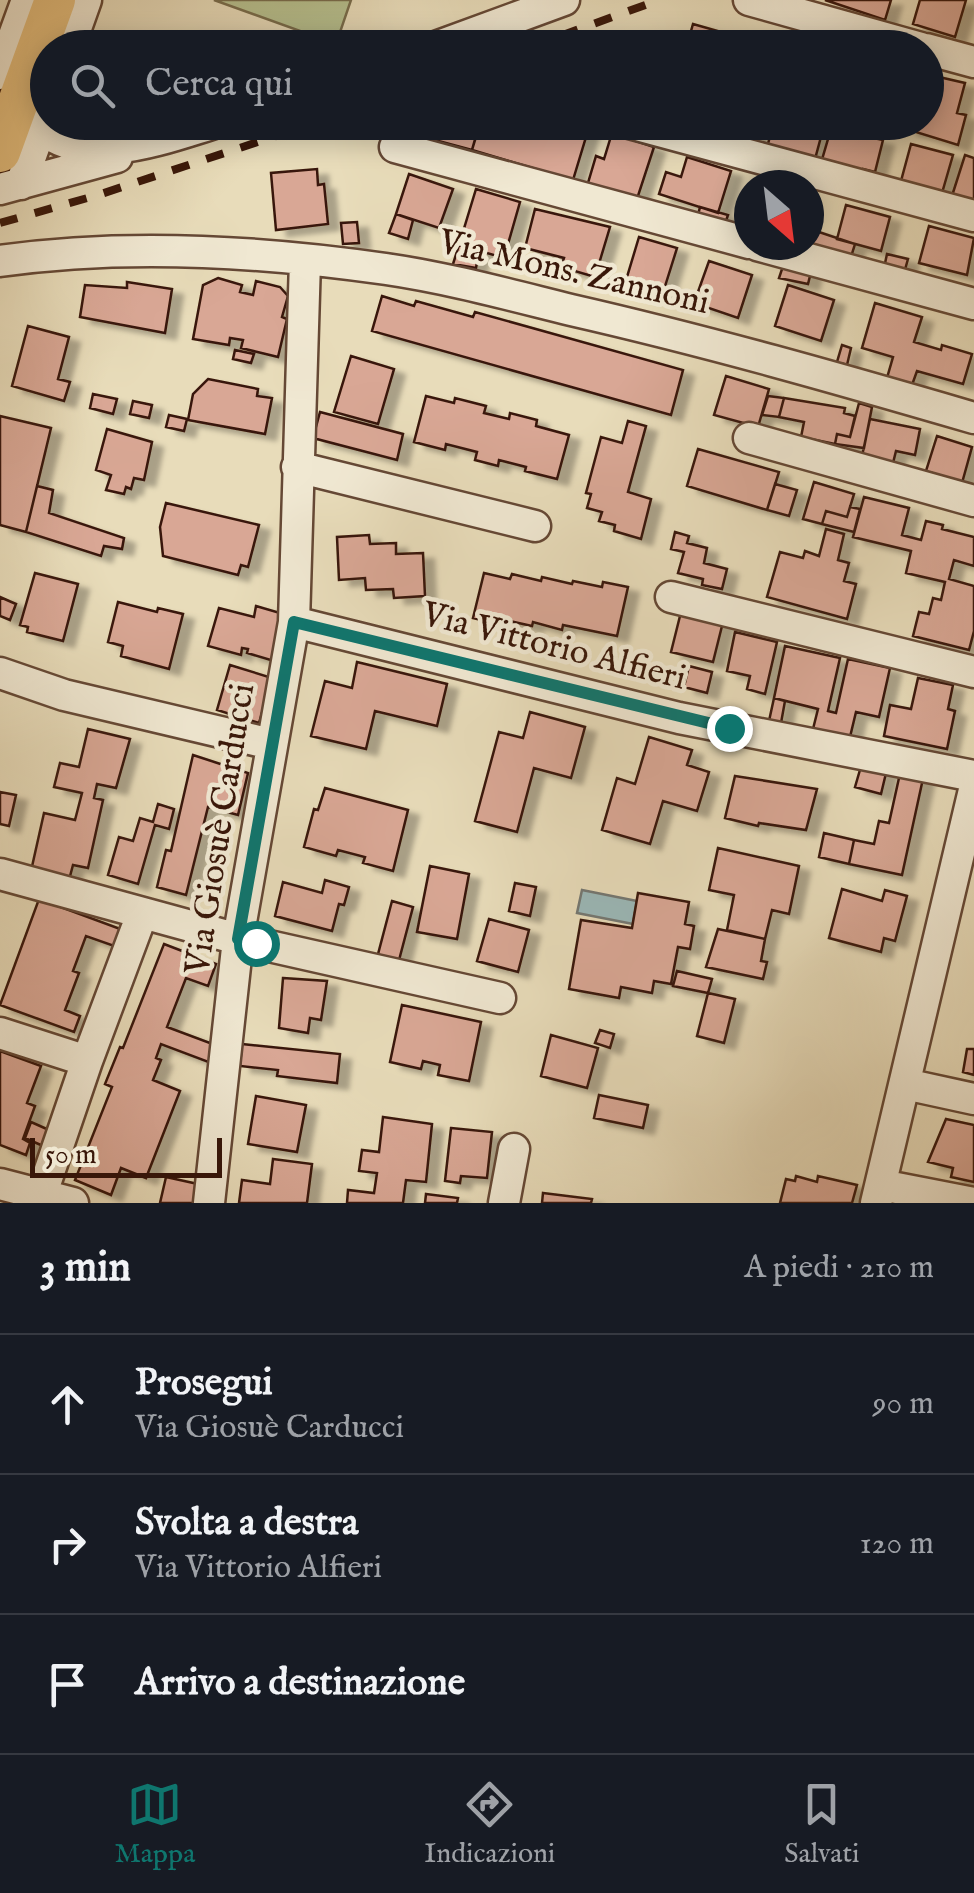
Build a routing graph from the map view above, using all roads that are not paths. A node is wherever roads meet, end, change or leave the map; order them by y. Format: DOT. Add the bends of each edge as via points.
graph roads {
  1 [pos="27,0"];
  2 [pos="55,0"];
  3 [pos="86,0"];
  4 [pos="564,0"];
  5 [pos="749,0"];
  6 [pos="47,30"];
  7 [pos="75,30"];
  8 [pos="483,30"];
  9 [pos="858,30"];
  10 [pos="944,54"];
  11 [pos="974,62"];
  12 [pos="0,74"];
  13 [pos="30,91"];
  14 [pos="30,140"];
  15 [pos="61,140"];
  16 [pos="156,140"];
  17 [pos="693,140"];
  18 [pos="142,144"];
  19 [pos="395,147"];
  20 [pos="7,175"];
  21 [pos="974,216"];
  22 [pos="734,239"];
  23 [pos="149,250"];
  24 [pos="811,260"];
  25 [pos="0,261"];
  26 [pos="305,262"];
  27 [pos="0,282"];
  28 [pos="974,304"];
  29 [pos="974,418"];
  30 [pos="749,438"];
  31 [pos="297,467"];
  32 [pos="974,500"];
  33 [pos="535,526"];
  34 [pos="671,597"];
  35 [pos="294,622"];
  36 [pos="974,672"];
  37 [pos="0,673"];
  38 [pos="271,744"];
  39 [pos="974,776"];
  40 [pos="974,790"];
  41 [pos="0,874"];
  42 [pos="142,914"];
  43 [pos="959,916"];
  44 [pos="238,939"];
  45 [pos="500,998"];
  46 [pos="0,1033"];
  47 [pos="87,1061"];
  48 [pos="905,1084"];
  49 [pos="974,1099"];
  50 [pos="514,1149"];
  51 [pos="0,1184"];
  52 [pos="879,1194"];
  53 [pos="42,1196"];
  54 [pos="74,1203"];
  55 [pos="208,1203"];
  56 [pos="504,1203"];
  57 [pos="974,1203"];
  1 -- 12 [label="street"];
  2 -- 6 [label="main road"];
  3 -- 7 [label="street"];
  4 -- 8 [label="street"];
  5 -- 9 [label="street"];
  10 -- 11 [label="street"];
  13 -- 20 [label="main road"];
  14 -- 20 [label="street"];
  15 -- 18 [label="street" via="81,147"];
  16 -- 18 [label="street"];
  17 -- 21 [label="street"];
  18 -- 20 [label="street" via="116,157"];
  19 -- 22 [label="street"];
  23 -- 25 [label="street"];
  23 -- 26 [label="street, Via Mons. Zannoni"];
  23 -- 27 [label="street" via="57,262"];
  24 -- 28 [label="street"];
  26 -- 29 [label="street, Via Mons. Zannoni" via="387,269 653,329"];
  26 -- 31 [label="street, Via Giosuè Carducci"];
  30 -- 32 [label="street"];
  31 -- 33 [label="street"];
  31 -- 35 [label="street, Via Giosuè Carducci"];
  34 -- 36 [label="street"];
  35 -- 38 [label="street, Via Giosuè Carducci"];
  35 -- 39 [label="street, Via Vittorio Alfieri" via="679,718"];
  37 -- 38 [label="street" via="64,695"];
  38 -- 44 [label="street, Via Giosuè Carducci"];
  40 -- 43 [label="street"];
  41 -- 42 [label="street"];
  42 -- 44 [label="street"];
  42 -- 47 [label="street"];
  43 -- 48 [label="street"];
  44 -- 45 [label="street"];
  44 -- 55 [label="street, Via Giosuè Carducci"];
  46 -- 47 [label="street"];
  47 -- 53 [label="street"];
  48 -- 49 [label="street"];
  48 -- 52 [label="street"];
  50 -- 56 [label="street"];
  51 -- 53 [label="street"];
  52 -- 57 [label="street"];
  53 -- 54 [label="street"];
}
